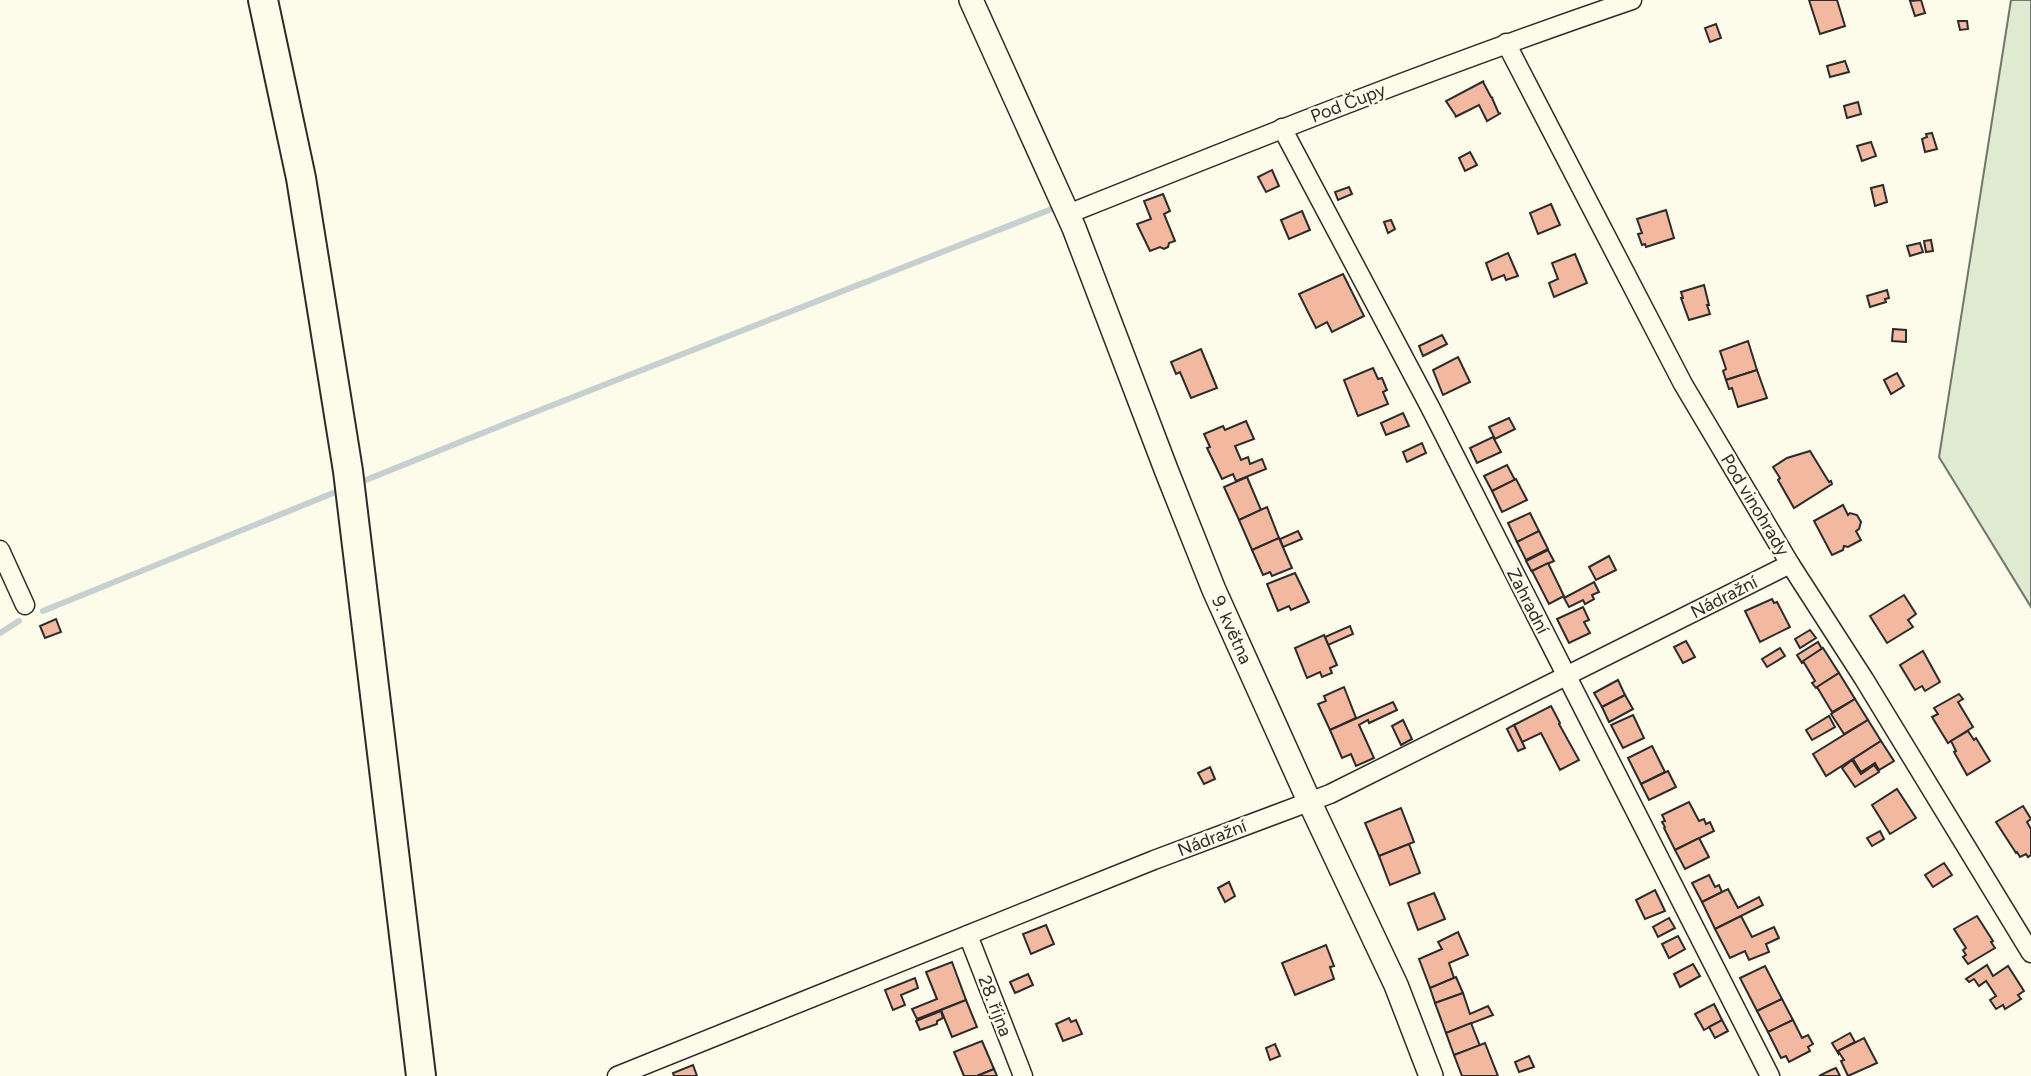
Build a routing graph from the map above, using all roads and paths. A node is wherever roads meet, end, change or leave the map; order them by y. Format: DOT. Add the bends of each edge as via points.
graph roads {
  1 [pos="263,0"];
  2 [pos="971,0"];
  3 [pos="1632,0"];
  4 [pos="1506,43"];
  5 [pos="1282,128"];
  6 [pos="1068,214"];
  7 [pos="0,550"];
  8 [pos="1790,564"];
  9 [pos="24,605"];
  10 [pos="1567,677"];
  11 [pos="1310,803"];
  12 [pos="968,935"];
  13 [pos="2031,953"];
  14 [pos="644,1071"];
  15 [pos="421,1076"];
  16 [pos="617,1076"];
  17 [pos="1023,1076"];
  18 [pos="1431,1076"];
  19 [pos="1770,1076"];
  1 -- 15 [label="main road" via="302,178 350,484"];
  2 -- 6 [label="street, 9. května"];
  3 -- 4 [label="street, Pod Čupy"];
  4 -- 5 [label="street, Pod Čupy"];
  4 -- 8 [label="street, Pod vinohrady" via="1683,384"];
  5 -- 6 [label="street, Pod Čupy"];
  5 -- 10 [label="street, Zahradní"];
  6 -- 11 [label="street, 9. května" via="1195,543"];
  7 -- 9 [label="street"];
  8 -- 10 [label="street, Nádražní"];
  8 -- 13 [label="street, Pod vinohrady"];
  10 -- 11 [label="street, Nádražní"];
  10 -- 19 [label="street, Zahradní"];
  11 -- 12 [label="street, Nádražní"];
  11 -- 18 [label="street, 9. května" via="1396,985"];
  12 -- 14 [label="street, Nádražní"];
  12 -- 17 [label="street, 28. října"];
  14 -- 16 [label="street, Nádražní"];
}
